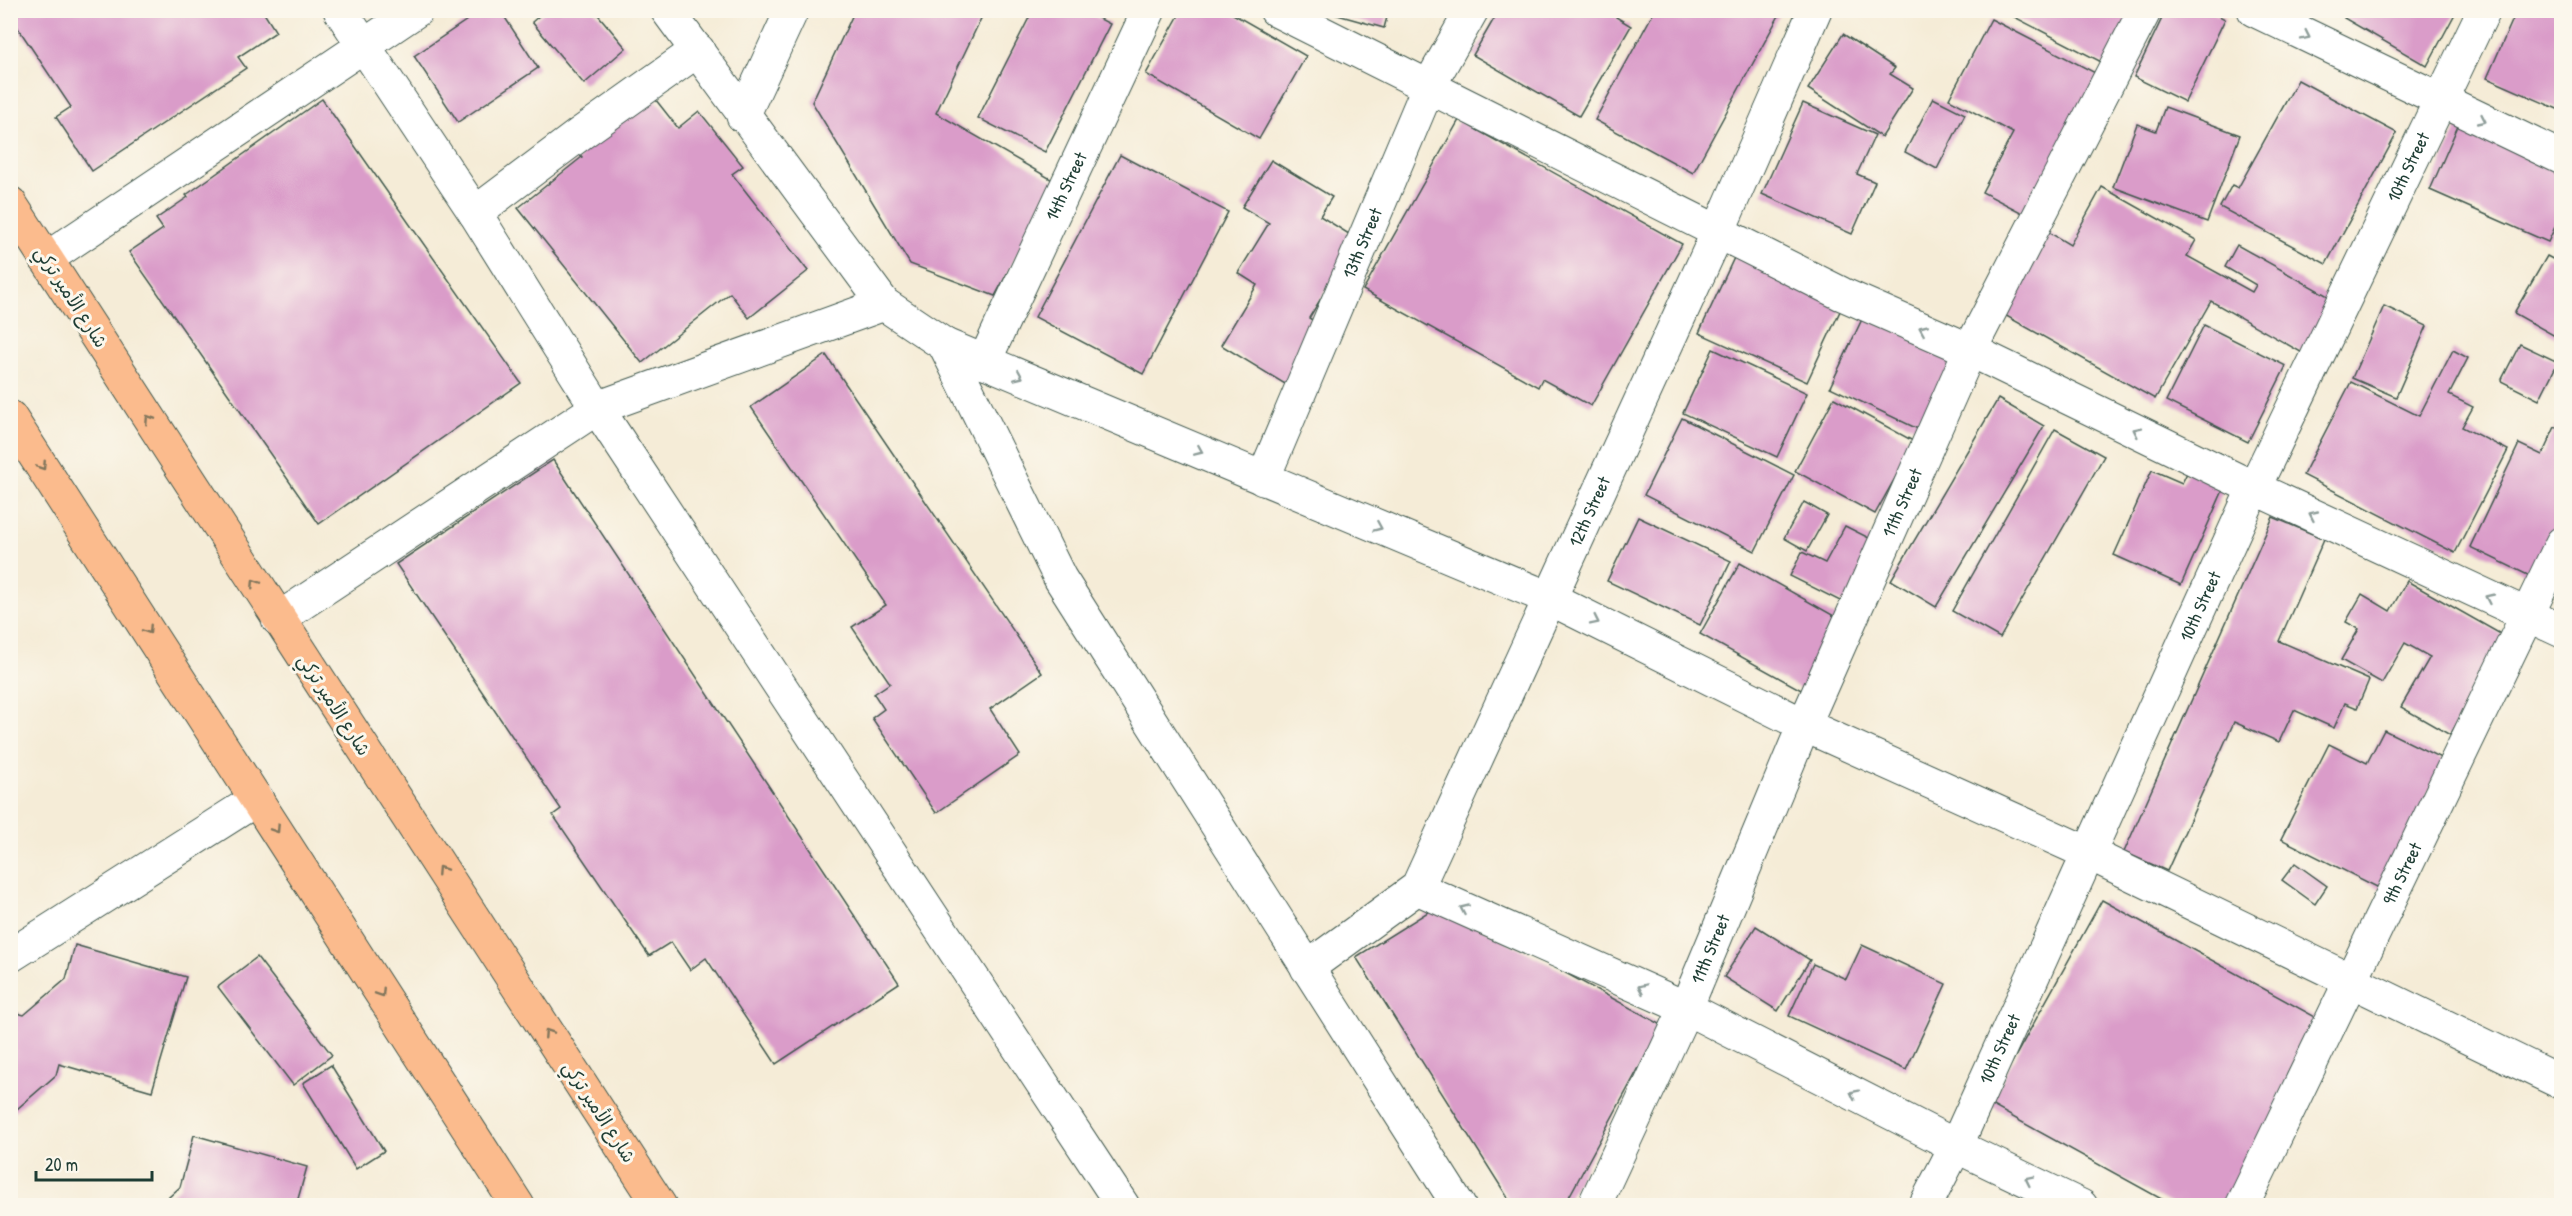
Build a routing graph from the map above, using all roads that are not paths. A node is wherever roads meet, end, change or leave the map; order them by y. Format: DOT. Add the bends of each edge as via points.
graph roads {
  1 [pos="340,10"];
  2 [pos="417,10"];
  3 [pos="667,10"];
  4 [pos="792,10"];
  5 [pos="1149,10"];
  6 [pos="1276,10"];
  7 [pos="1472,10"];
  8 [pos="1815,10"];
  9 [pos="2145,10"];
  10 [pos="2254,10"];
  11 [pos="2484,10"];
  12 [pos="363,46"];
  13 [pos="698,50"];
  14 [pos="1428,88"];
  15 [pos="2440,100"];
  16 [pos="743,116"];
  17 [pos="2562,158"];
  18 [pos="10,203"];
  19 [pos="475,213"];
  20 [pos="1718,232"];
  21 [pos="46,259"];
  22 [pos="884,304"];
  23 [pos="945,345"];
  24 [pos="1970,350"];
  25 [pos="984,362"];
  26 [pos="597,408"];
  27 [pos="10,417"];
  28 [pos="1263,478"];
  29 [pos="2254,488"];
  30 [pos="2562,543"];
  31 [pos="1549,598"];
  32 [pos="2528,616"];
  33 [pos="278,619"];
  34 [pos="2562,631"];
  35 [pos="1804,725"];
  36 [pos="256,799"];
  37 [pos="2088,853"];
  38 [pos="1417,888"];
  39 [pos="10,956"];
  40 [pos="1307,968"];
  41 [pos="2351,981"];
  42 [pos="1686,1008"];
  43 [pos="2562,1083"];
  44 [pos="1956,1146"];
  45 [pos="518,1206"];
  46 [pos="660,1206"];
  47 [pos="1123,1206"];
  48 [pos="1459,1206"];
  49 [pos="1594,1206"];
  50 [pos="1925,1206"];
  51 [pos="2082,1206"];
  52 [pos="2242,1206"];
  1 -- 12 [label="street"];
  2 -- 12 [label="street"];
  3 -- 13 [label="street"];
  4 -- 16 [label="street"];
  5 -- 25 [label="street, 14th Street"];
  6 -- 14 [label="street"];
  7 -- 14 [label="street, 13th Street"];
  8 -- 20 [label="street, 12th Street"];
  9 -- 24 [label="street, 11th Street"];
  10 -- 15 [label="street, one-way"];
  11 -- 15 [label="street, 10th Street"];
  12 -- 19 [label="street"];
  12 -- 21 [label="street"];
  13 -- 16 [label="street"];
  13 -- 19 [label="street"];
  14 -- 20 [label="street"];
  14 -- 28 [label="street, 13th Street"];
  15 -- 17 [label="street, one-way"];
  15 -- 29 [label="street, 10th Street"];
  16 -- 22 [label="street"];
  18 -- 21 [label="main road, شارع الأمير تركي"];
  19 -- 26 [label="street"];
  24 -- 20 [label="street, one-way" via="1842,294"];
  20 -- 31 [label="street, 12th Street"];
  33 -- 21 [label="main road, شارع الأمير تركي, one-way"];
  22 -- 23 [label="street"];
  22 -- 26 [label="street"];
  23 -- 25 [label="street"];
  23 -- 40 [label="street" via="1060,578"];
  29 -- 24 [label="street, one-way"];
  24 -- 35 [label="street, 11th Street"];
  25 -- 28 [label="street, one-way"];
  26 -- 33 [label="street"];
  26 -- 47 [label="street"];
  27 -- 36 [label="main road, one-way"];
  28 -- 31 [label="street, one-way"];
  32 -- 29 [label="street, one-way"];
  29 -- 37 [label="street, 10th Street"];
  30 -- 32 [label="street, 9th Street"];
  31 -- 35 [label="street, one-way"];
  31 -- 38 [label="street, 12th Street"];
  32 -- 34 [label="street"];
  32 -- 41 [label="street, 9th Street"];
  46 -- 33 [label="main road, شارع الأمير تركي, one-way"];
  35 -- 37 [label="street"];
  35 -- 42 [label="street, 11th Street"];
  36 -- 39 [label="street"];
  36 -- 45 [label="main road, one-way"];
  37 -- 41 [label="street"];
  37 -- 44 [label="street, 10th Street"];
  38 -- 40 [label="street, 12th Street"];
  42 -- 38 [label="street, one-way"];
  40 -- 48 [label="street"];
  41 -- 43 [label="street"];
  41 -- 52 [label="street, 9th Street"];
  44 -- 42 [label="street, one-way"];
  42 -- 49 [label="street, 11th Street"];
  44 -- 50 [label="street, 10th Street"];
  51 -- 44 [label="street, one-way"];
}
